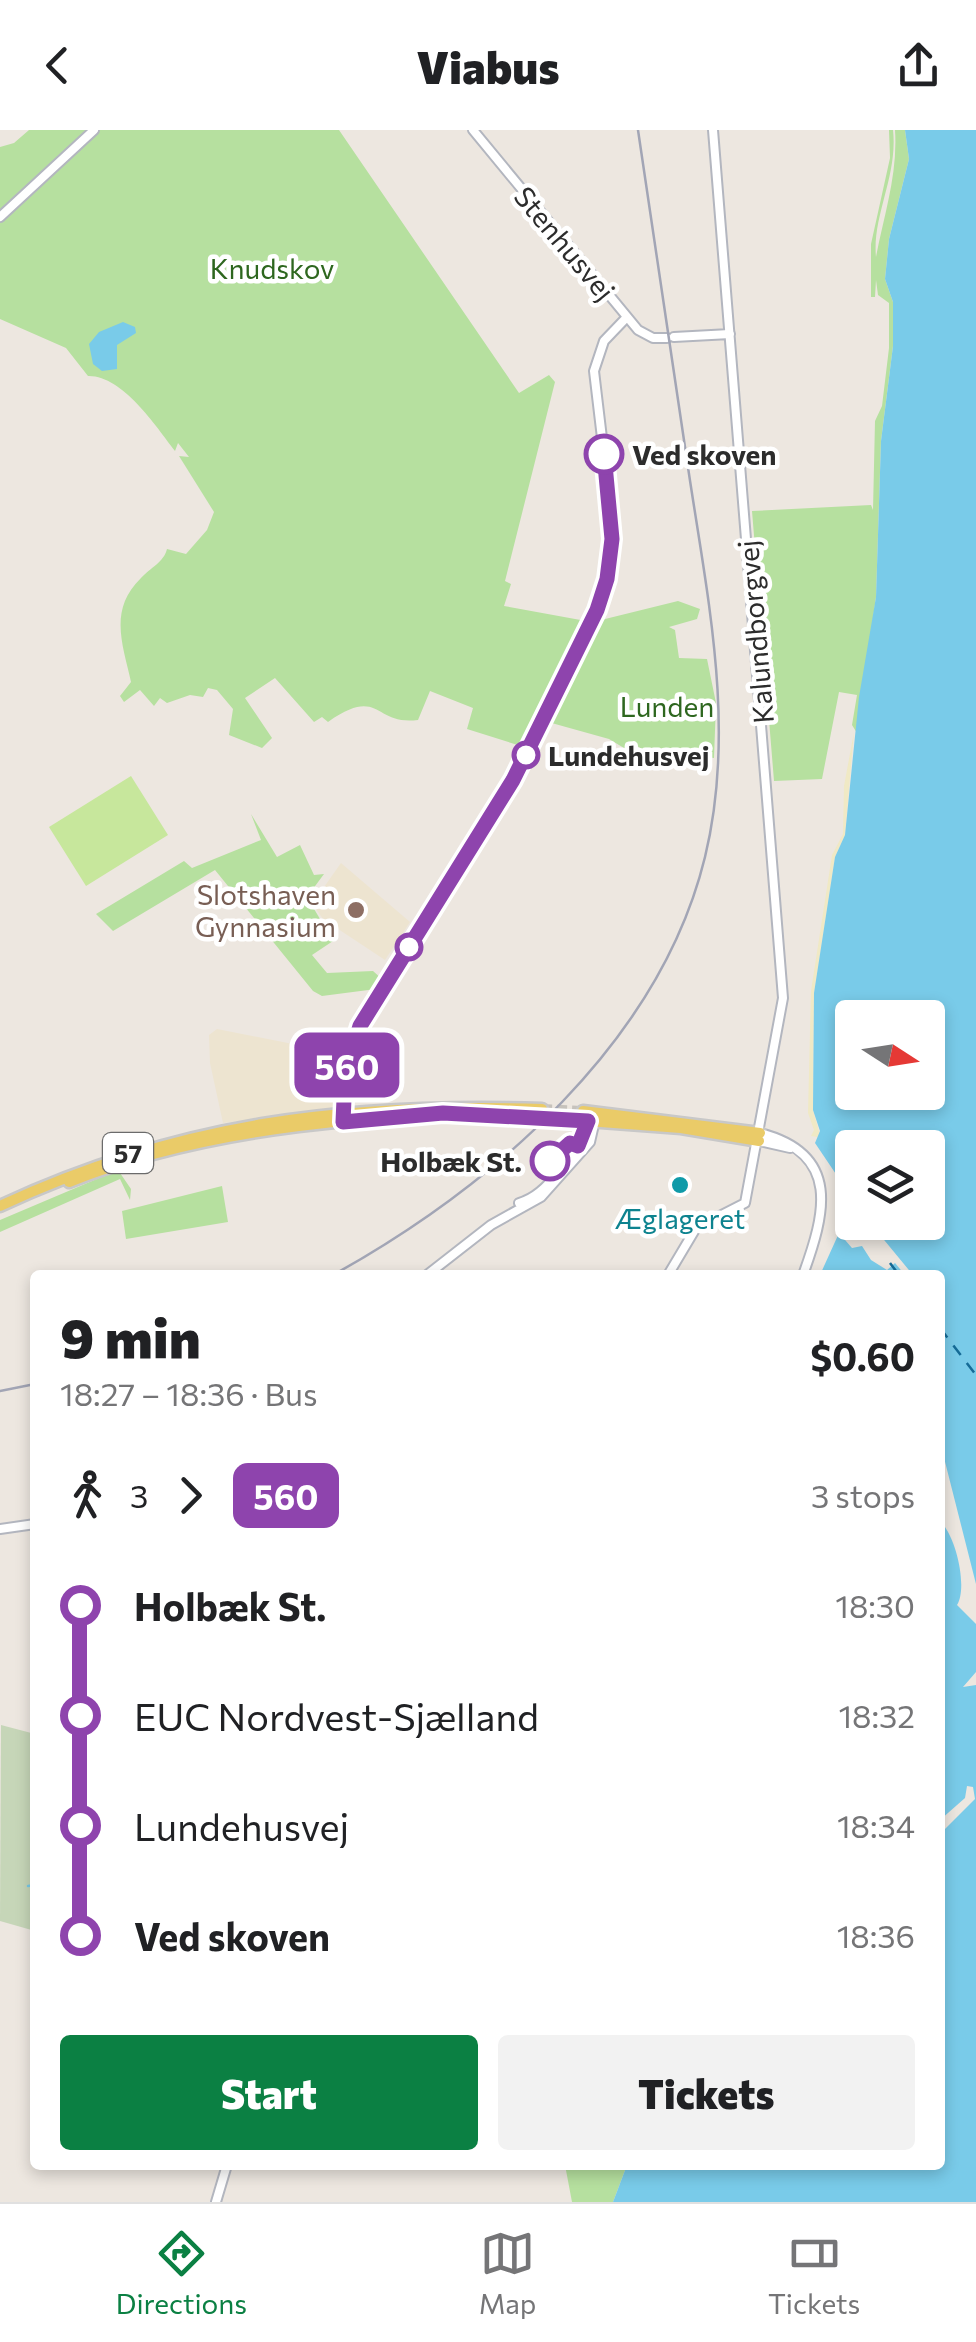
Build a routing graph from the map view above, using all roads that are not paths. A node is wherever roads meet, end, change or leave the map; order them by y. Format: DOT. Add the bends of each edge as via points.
graph roads {
  1 [pos="94,130"];
  2 [pos="473,130"];
  3 [pos="712,130"];
  4 [pos="0,217"];
  5 [pos="627,317"];
  6 [pos="730,334"];
  7 [pos="782,988"];
  8 [pos="776,1015"];
  9 [pos="538,1113"];
  10 [pos="587,1117"];
  11 [pos="343,1118"];
  12 [pos="760,1137"];
  13 [pos="0,1210"];
  14 [pos="433,1270"];
  15 [pos="671,1270"];
  16 [pos="805,1270"];
  17 [pos="30,1525"];
  18 [pos="0,1529"];
  19 [pos="226,2170"];
  20 [pos="216,2202"];
  1 -- 4 [label="street"];
  2 -- 5 [label="street, Stenhusvej"];
  3 -- 6 [label="street, Kalundborgvej"];
  5 -- 6 [label="street, Stenhusvej" via="643,334"];
  5 -- 11 [label="street" via="604,342 594,371 612,522 603,593 513,780 360,1026 347,1064"];
  6 -- 7 [label="street, Kalundborgvej"];
  7 -- 8 [label="street"];
  7 -- 12 [label="street, Kalundborgvej"];
  9 -- 11 [label="main road, 57" via="416,1106"];
  10 -- 12 [label="main road"];
  10 -- 14 [label="street" via="578,1146 538,1192 508,1208"];
  11 -- 13 [label="main road, 57" via="214,1132 132,1151"];
  12 -- 15 [label="street, Kalundborgvej" via="743,1206 696,1228"];
  12 -- 16 [label="street" via="799,1152 814,1168 824,1200"];
  17 -- 18 [label="street"];
  19 -- 20 [label="street"];
}
